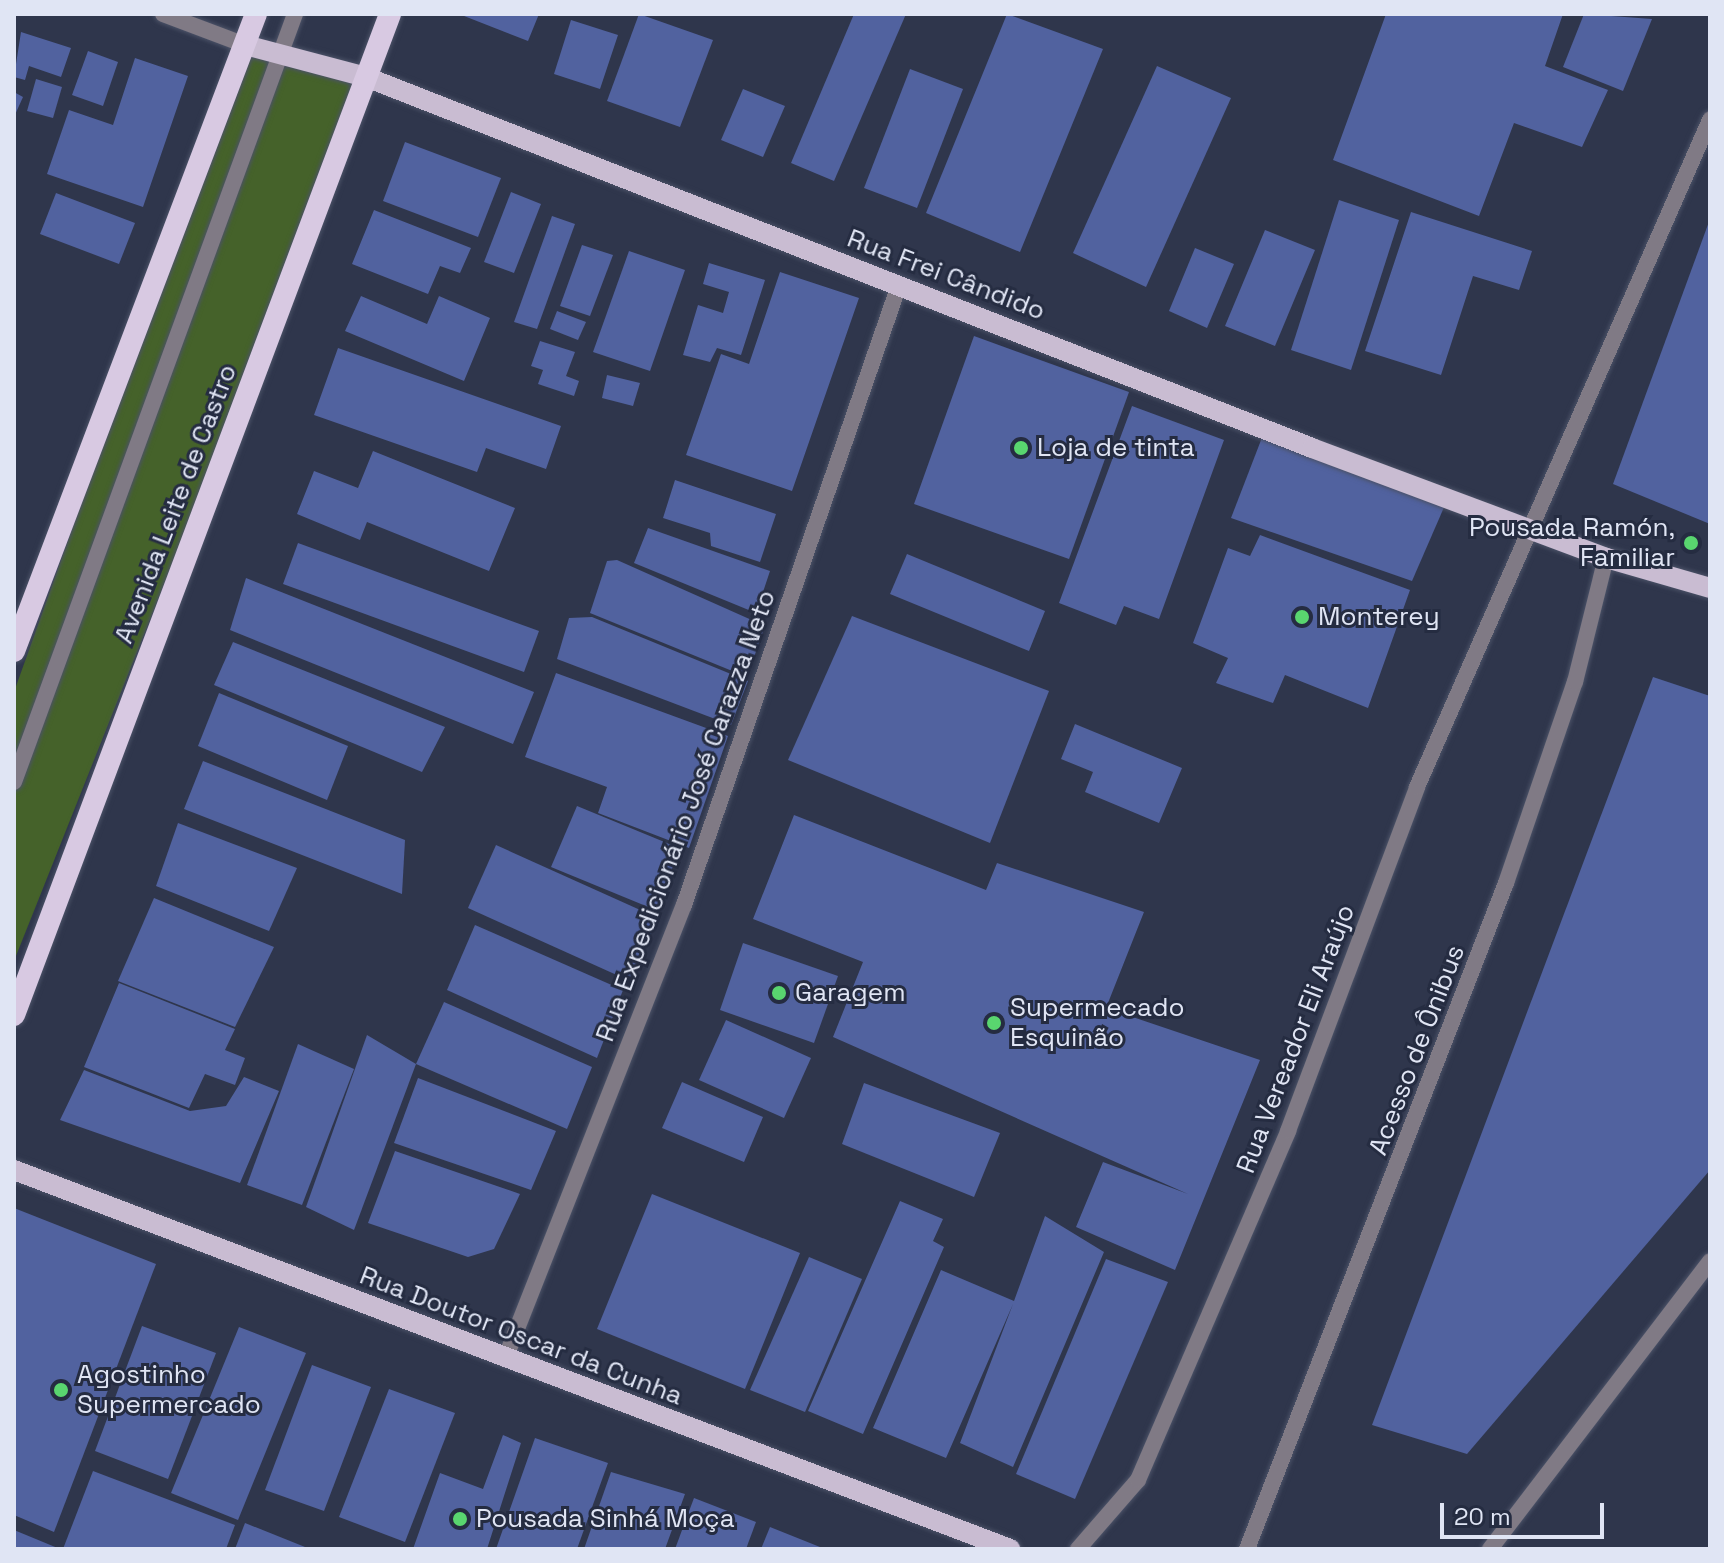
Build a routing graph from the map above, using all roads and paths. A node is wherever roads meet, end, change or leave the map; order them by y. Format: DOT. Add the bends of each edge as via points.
graph roads {
  1 [pos="163,14"];
  2 [pos="256,14"];
  3 [pos="295,14"];
  4 [pos="390,14"];
  5 [pos="245,45"];
  6 [pos="282,50"];
  7 [pos="366,77"];
  8 [pos="1710,120"];
  9 [pos="899,285"];
  10 [pos="1531,530"];
  11 [pos="1606,558"];
  12 [pos="1710,588"];
  13 [pos="14,651"];
  14 [pos="14,782"];
  15 [pos="14,1015"];
  16 [pos="14,1170"];
  17 [pos="1710,1261"];
  18 [pos="505,1359"];
  19 [pos="1010,1549"];
  20 [pos="1078,1549"];
  21 [pos="1247,1549"];
  22 [pos="1490,1549"];
  1 -- 5 [label="street, Rua Frei Cândido"];
  2 -- 5 [label="highway"];
  3 -- 6 [label="street"];
  4 -- 7 [label="highway, Avenida Leite de Castro"];
  5 -- 6 [label="main road, Rua Frei Cândido"];
  5 -- 13 [label="highway"];
  6 -- 7 [label="main road, Rua Frei Cândido"];
  6 -- 14 [label="street"];
  7 -- 9 [label="main road, Rua Frei Cândido"];
  7 -- 15 [label="highway, Avenida Leite de Castro"];
  8 -- 10 [label="street, Rua Vereador Eli Araújo"];
  9 -- 10 [label="main road, Rua Frei Cândido"];
  9 -- 18 [label="street, Rua Expedicionário José Carazza Neto" via="684,905"];
  10 -- 11 [label="main road, Rua Frei Cândido"];
  10 -- 20 [label="street, Rua Vereador Eli Araújo" via="1417,787 1288,1131 1138,1480"];
  11 -- 12 [label="main road, Rua Frei Cândido"];
  11 -- 21 [label="street, Acesso de Ônibus" via="1575,682 1506,883"];
  16 -- 18 [label="main road, Rua Doutor Oscar da Cunha"];
  17 -- 22 [label="street"];
  18 -- 19 [label="main road, Rua Doutor Oscar da Cunha"];
}
